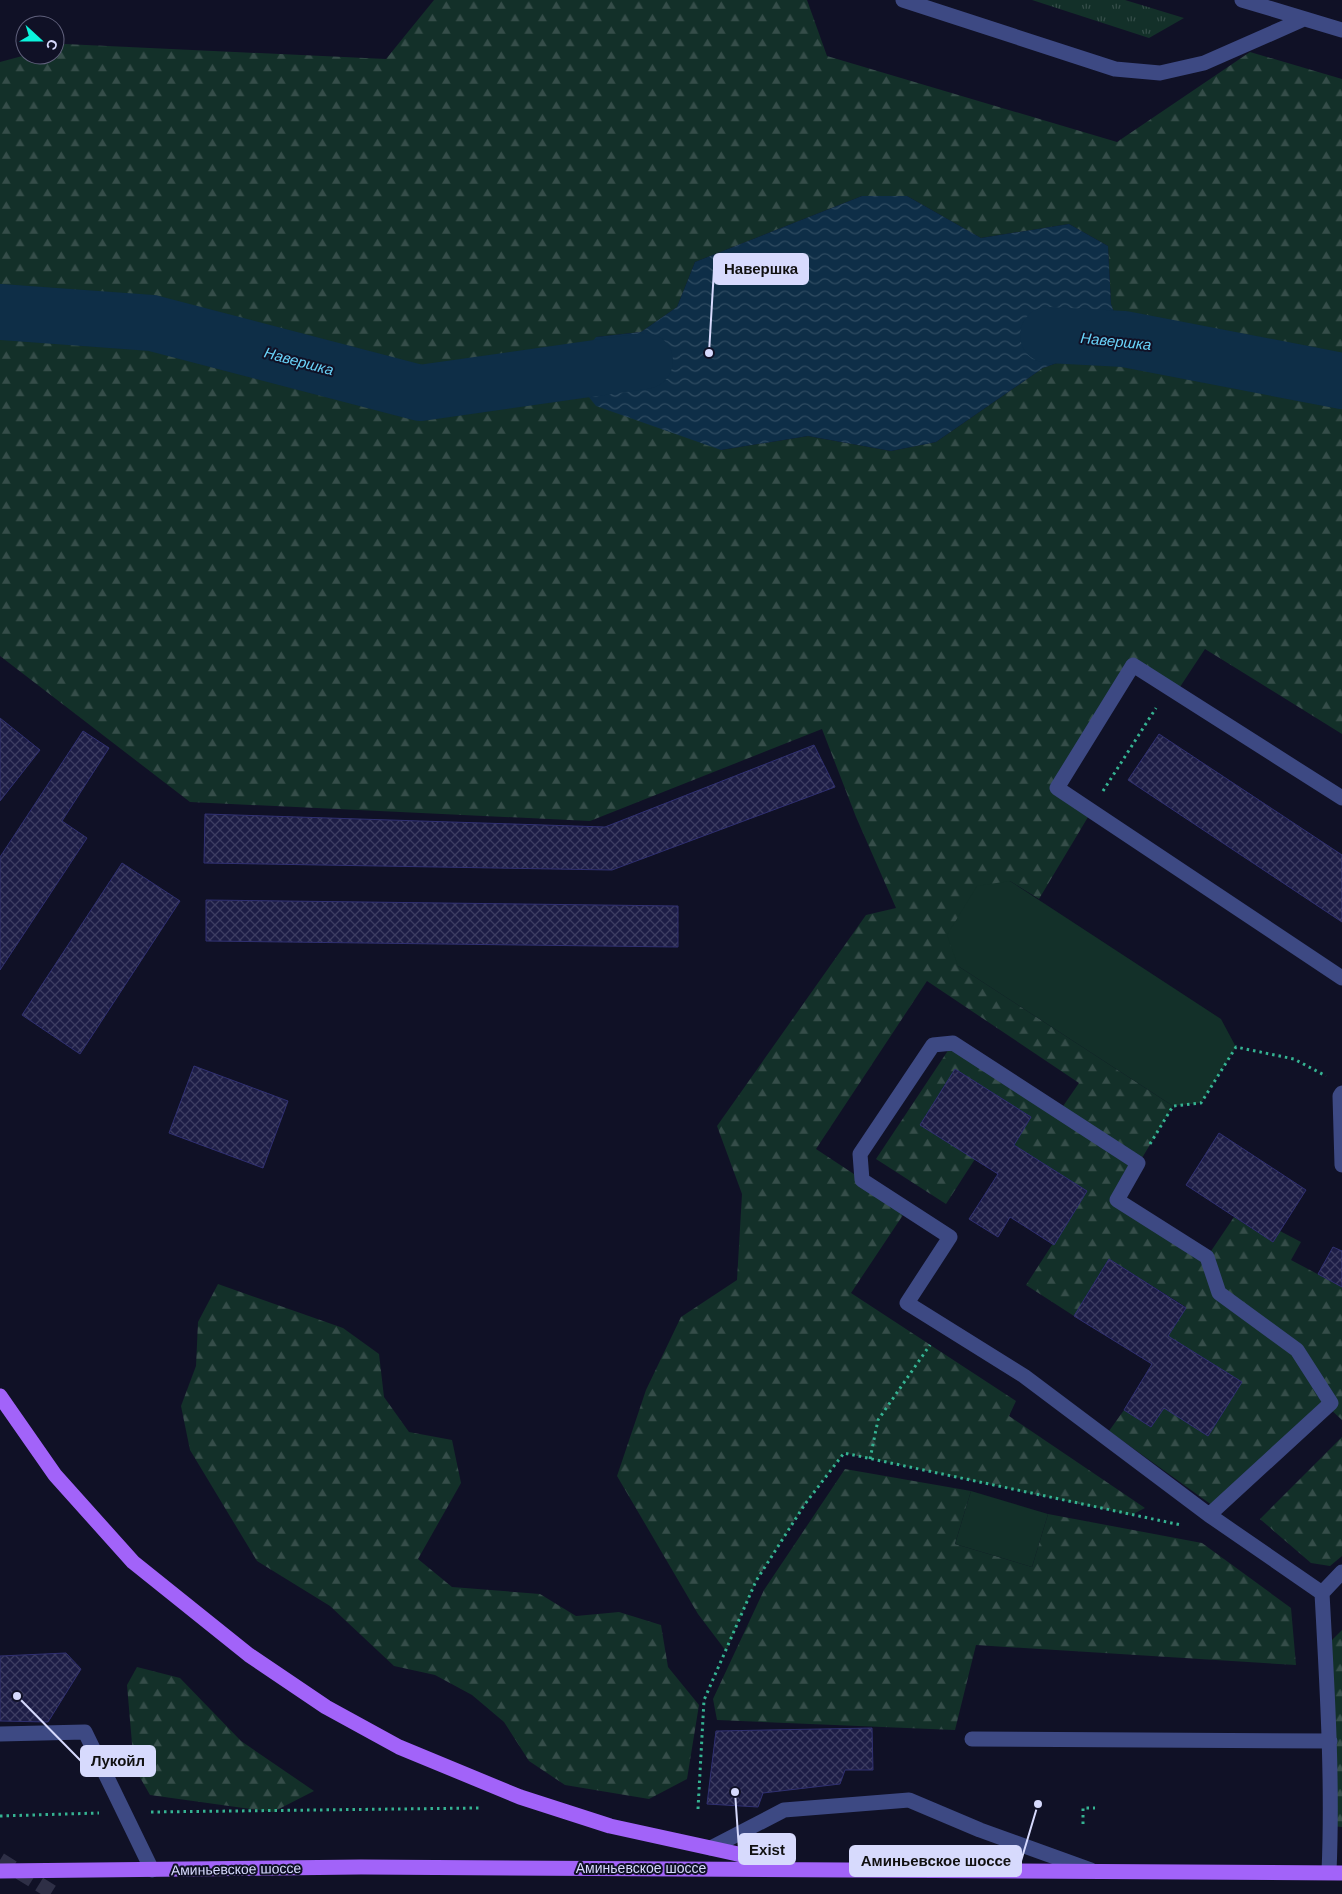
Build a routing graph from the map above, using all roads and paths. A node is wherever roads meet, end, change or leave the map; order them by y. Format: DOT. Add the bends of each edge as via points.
graph roads {
  1 [pos="903,0"];
  2 [pos="1242,0"];
  3 [pos="1304,19"];
  4 [pos="1342,30"];
  5 [pos="1163,706"];
  6 [pos="1342,798"];
  7 [pos="1091,812"];
  8 [pos="1342,978"];
  9 [pos="1338,1086"];
  10 [pos="1138,1163"];
  11 [pos="1342,1165"];
  12 [pos="943,1325"];
  13 [pos="0,1396"];
  14 [pos="870,1459"];
  15 [pos="1209,1515"];
  16 [pos="1187,1526"];
  17 [pos="1342,1572"];
  18 [pos="1322,1593"];
  19 [pos="0,1734"];
  20 [pos="972,1739"];
  21 [pos="1330,1741"];
  22 [pos="487,1808"];
  23 [pos="1095,1808"];
  24 [pos="698,1809"];
  25 [pos="124,1812"];
  26 [pos="0,1816"];
  27 [pos="1083,1824"];
  28 [pos="711,1848"];
  29 [pos="810,1869"];
  30 [pos="152,1870"];
  31 [pos="0,1871"];
  32 [pos="1092,1871"];
  33 [pos="1335,1873"];
  1 -- 3 [label="street" via="1114,69 1160,73 1204,63"];
  2 -- 3 [label="street"];
  3 -- 4 [label="street"];
  5 -- 7 [label="path" via="1156,707"];
  6 -- 7 [label="street" via="1133,665 1057,788"];
  7 -- 8 [label="street"];
  9 -- 10 [label="path" via="1294,1059 1236,1047 1201,1103 1173,1106"];
  9 -- 11 [label="street"];
  10 -- 12 [label="street" via="953,1042 933,1045 860,1154 862,1180 950,1237 907,1303"];
  10 -- 15 [label="street" via="1117,1200 1207,1257 1219,1293 1297,1350 1331,1403"];
  12 -- 14 [label="path" via="878,1420"];
  12 -- 15 [label="street" via="1024,1376"];
  13 -- 28 [label="main road" via="55,1475 133,1562 249,1655 326,1707 399,1747 520,1797 610,1826"];
  14 -- 16 [label="path"];
  14 -- 24 [label="path" via="844,1453 805,1504 756,1581 704,1700"];
  15 -- 18 [label="street"];
  17 -- 18 [label="street"];
  18 -- 21 [label="street"];
  19 -- 25 [label="street" via="85,1732"];
  20 -- 21 [label="street"];
  21 -- 33 [label="street"];
  22 -- 25 [label="path"];
  23 -- 27 [label="path" via="1083,1808"];
  25 -- 26 [label="path"];
  25 -- 30 [label="street"];
  28 -- 29 [label="main road"];
  28 -- 32 [label="street" via="784,1810 910,1800 980,1830"];
  29 -- 30 [label="main road, Аминьевское шоссе" via="361,1867"];
  29 -- 32 [label="main road, Аминьевское шоссе"];
  30 -- 31 [label="main road, Аминьевское шоссе"];
  32 -- 33 [label="main road, Аминьевское шоссе"];
}
